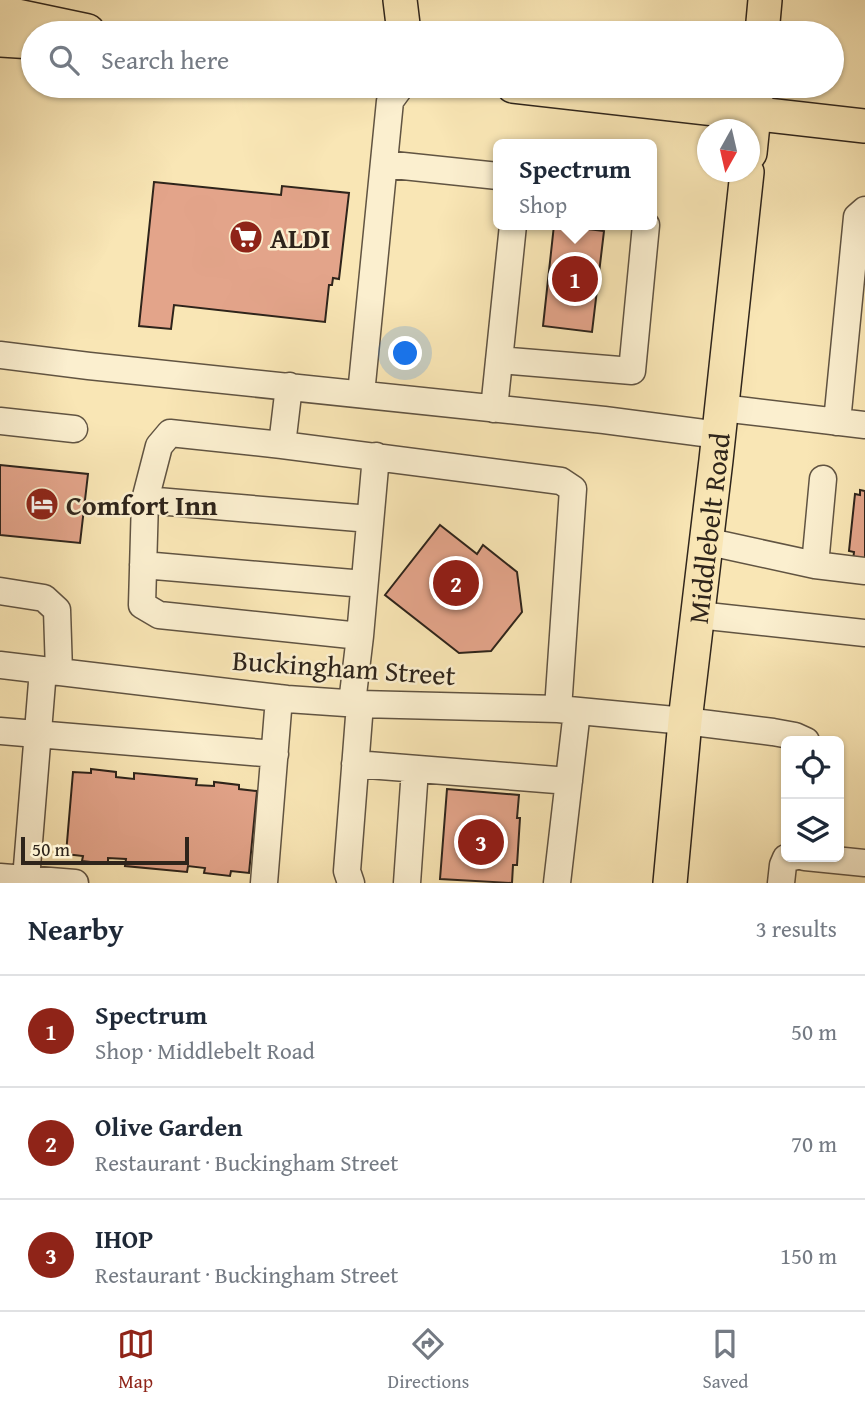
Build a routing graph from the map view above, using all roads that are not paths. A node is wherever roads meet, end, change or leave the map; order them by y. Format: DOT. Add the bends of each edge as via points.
graph roads {
  1 [pos="765,0"];
  2 [pos="0,15"];
  3 [pos="29,21"];
  4 [pos="763,21"];
  5 [pos="0,40"];
  6 [pos="21,41"];
  7 [pos="392,98"];
  8 [pos="737,98"];
  9 [pos="756,99"];
  10 [pos="754,119"];
  11 [pos="865,125"];
  12 [pos="384,164"];
  13 [pos="493,175"];
  14 [pos="746,182"];
  15 [pos="865,210"];
  16 [pos="512,230"];
  17 [pos="646,230"];
  18 [pos="0,355"];
  19 [pos="499,360"];
  20 [pos="289,386"];
  21 [pos="361,394"];
  22 [pos="494,409"];
  23 [pos="0,421"];
  24 [pos="720,421"];
  25 [pos="837,422"];
  26 [pos="865,425"];
  27 [pos="74,429"];
  28 [pos="282,445"];
  29 [pos="376,456"];
  30 [pos="823,479"];
  31 [pos="145,500"];
  32 [pos="370,519"];
  33 [pos="705,541"];
  34 [pos="143,565"];
  35 [pos="815,565"];
  36 [pos="865,570"];
  37 [pos="364,584"];
  38 [pos="0,592"];
  39 [pos="698,615"];
  40 [pos="865,633"];
  41 [pos="360,636"];
  42 [pos="0,665"];
  43 [pos="51,671"];
  44 [pos="279,698"];
  45 [pos="356,703"];
  46 [pos="568,710"];
  47 [pos="685,720"];
  48 [pos="0,731"];
  49 [pos="37,734"];
  50 [pos="795,736"];
  51 [pos="275,754"];
  52 [pos="355,764"];
  53 [pos="415,769"];
  54 [pos="569,781"];
  55 [pos="844,861"];
  56 [pos="784,862"];
  57 [pos="865,863"];
  58 [pos="13,878"];
  59 [pos="75,883"];
  60 [pos="264,883"];
  61 [pos="351,883"];
  62 [pos="407,883"];
  63 [pos="557,883"];
  64 [pos="670,883"];
  65 [pos="781,883"];
  1 -- 4 [label="main road"];
  2 -- 3 [label="highway"];
  5 -- 6 [label="main road"];
  7 -- 12 [label="street"];
  8 -- 9 [label="main road"];
  9 -- 10 [label="main road"];
  9 -- 11 [label="main road"];
  12 -- 13 [label="street"];
  12 -- 21 [label="street"];
  14 -- 24 [label="main road, Middlebelt Road"];
  15 -- 25 [label="street" via="857,217"];
  16 -- 19 [label="street"];
  17 -- 19 [label="street" via="632,371"];
  18 -- 20 [label="street"];
  19 -- 22 [label="street"];
  20 -- 21 [label="street"];
  20 -- 28 [label="street"];
  21 -- 22 [label="street"];
  22 -- 24 [label="street" via="604,420"];
  23 -- 27 [label="street"];
  24 -- 25 [label="street"];
  24 -- 33 [label="main road, Middlebelt Road"];
  25 -- 26 [label="street"];
  28 -- 29 [label="street"];
  28 -- 31 [label="street" via="170,433 159,446"];
  29 -- 32 [label="street"];
  29 -- 46 [label="street" via="561,481 573,489"];
  30 -- 35 [label="street"];
  31 -- 32 [label="street"];
  31 -- 34 [label="street"];
  32 -- 37 [label="street"];
  33 -- 35 [label="street"];
  33 -- 39 [label="main road, Middlebelt Road"];
  34 -- 37 [label="street"];
  34 -- 41 [label="street" via="142,605 159,615"];
  35 -- 36 [label="street"];
  37 -- 41 [label="street"];
  38 -- 43 [label="street" via="44,598 57,610"];
  39 -- 40 [label="street"];
  39 -- 47 [label="main road, Middlebelt Road"];
  41 -- 45 [label="street"];
  42 -- 43 [label="street, Buckingham Street"];
  43 -- 44 [label="street, Buckingham Street"];
  43 -- 49 [label="street"];
  44 -- 45 [label="street, Buckingham Street"];
  44 -- 51 [label="street"];
  45 -- 46 [label="street, Buckingham Street"];
  45 -- 52 [label="street"];
  46 -- 47 [label="street, Buckingham Street"];
  46 -- 54 [label="street"];
  47 -- 50 [label="street, Buckingham Street"];
  47 -- 64 [label="main road, Middlebelt Road"];
  48 -- 49 [label="street"];
  49 -- 51 [label="street"];
  49 -- 58 [label="street"];
  51 -- 60 [label="street"];
  52 -- 53 [label="street"];
  52 -- 61 [label="street" via="347,871"];
  53 -- 54 [label="street"];
  53 -- 62 [label="street"];
  54 -- 63 [label="street"];
  55 -- 57 [label="street"];
  56 -- 65 [label="street"];
  58 -- 59 [label="street"];
}
